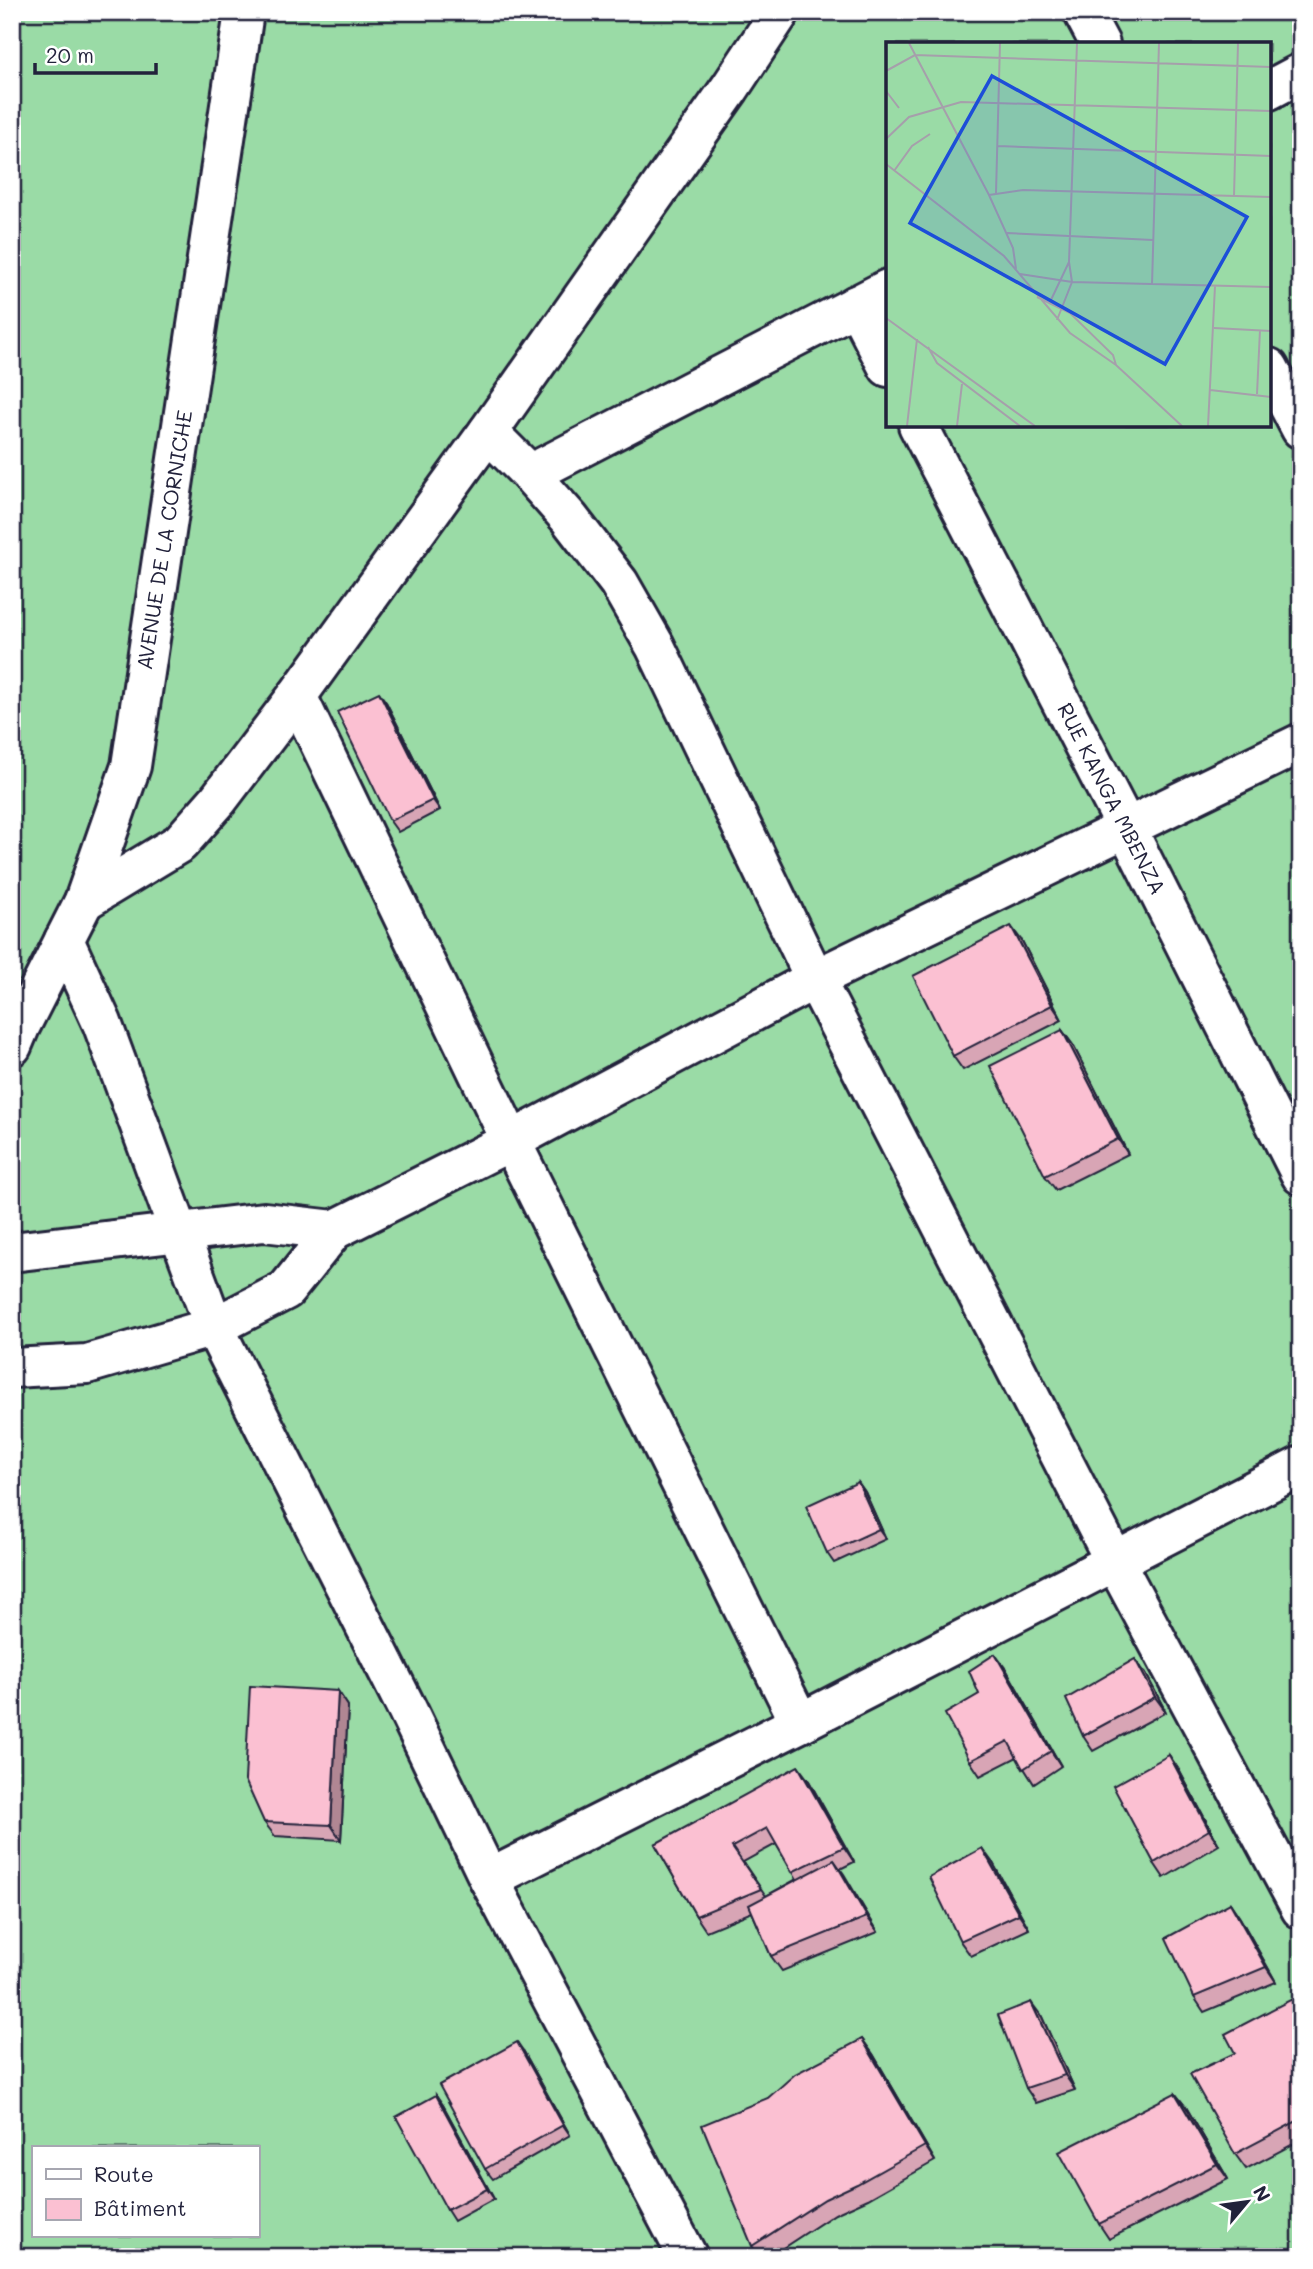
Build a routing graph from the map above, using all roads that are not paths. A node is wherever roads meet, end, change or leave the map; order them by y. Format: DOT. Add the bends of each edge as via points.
graph roads {
  1 [pos="244,12"];
  2 [pos="780,12"];
  3 [pos="1083,12"];
  4 [pos="1099,42"];
  5 [pos="1301,73"];
  6 [pos="1271,89"];
  7 [pos="872,297"];
  8 [pos="886,358"];
  9 [pos="1271,372"];
  10 [pos="919,427"];
  11 [pos="1301,429"];
  12 [pos="488,432"];
  13 [pos="530,474"];
  14 [pos="296,696"];
  15 [pos="1301,743"];
  16 [pos="1127,829"];
  17 [pos="84,901"];
  18 [pos="64,940"];
  19 [pos="815,979"];
  20 [pos="12,1046"];
  21 [pos="511,1141"];
  22 [pos="1301,1175"];
  23 [pos="334,1230"];
  24 [pos="180,1233"];
  25 [pos="12,1252"];
  26 [pos="214,1327"];
  27 [pos="12,1368"];
  28 [pos="1301,1466"];
  29 [pos="1114,1560"];
  30 [pos="800,1723"];
  31 [pos="489,1879"];
  32 [pos="1301,1909"];
  33 [pos="688,2257"];
  1 -- 17 [label="street, AVENUE DE LA CORNICHE" via="131,766"];
  2 -- 12 [label="street"];
  3 -- 4 [label="street"];
  5 -- 6 [label="street"];
  7 -- 8 [label="street"];
  7 -- 13 [label="street"];
  9 -- 11 [label="street"];
  10 -- 16 [label="street, RUE KANGA MBENZA"];
  12 -- 13 [label="street"];
  12 -- 14 [label="street"];
  13 -- 19 [label="street" via="619,583 655,646"];
  14 -- 17 [label="street" via="180,843"];
  14 -- 21 [label="street"];
  15 -- 16 [label="street"];
  16 -- 19 [label="street"];
  16 -- 22 [label="street, RUE KANGA MBENZA"];
  17 -- 18 [label="street, AVENUE DE LA CORNICHE"];
  18 -- 20 [label="street, AVENUE DE LA CORNICHE"];
  18 -- 24 [label="street" via="102,1023"];
  19 -- 21 [label="street"];
  19 -- 29 [label="street"];
  21 -- 23 [label="street"];
  21 -- 30 [label="street"];
  23 -- 24 [label="street" via="264,1222"];
  23 -- 26 [label="street" via="286,1290"];
  24 -- 25 [label="street"];
  24 -- 26 [label="street"];
  26 -- 27 [label="street" via="87,1364"];
  26 -- 31 [label="street"];
  28 -- 29 [label="street"];
  29 -- 30 [label="street"];
  29 -- 32 [label="street"];
  30 -- 31 [label="street"];
  31 -- 33 [label="street"];
}
